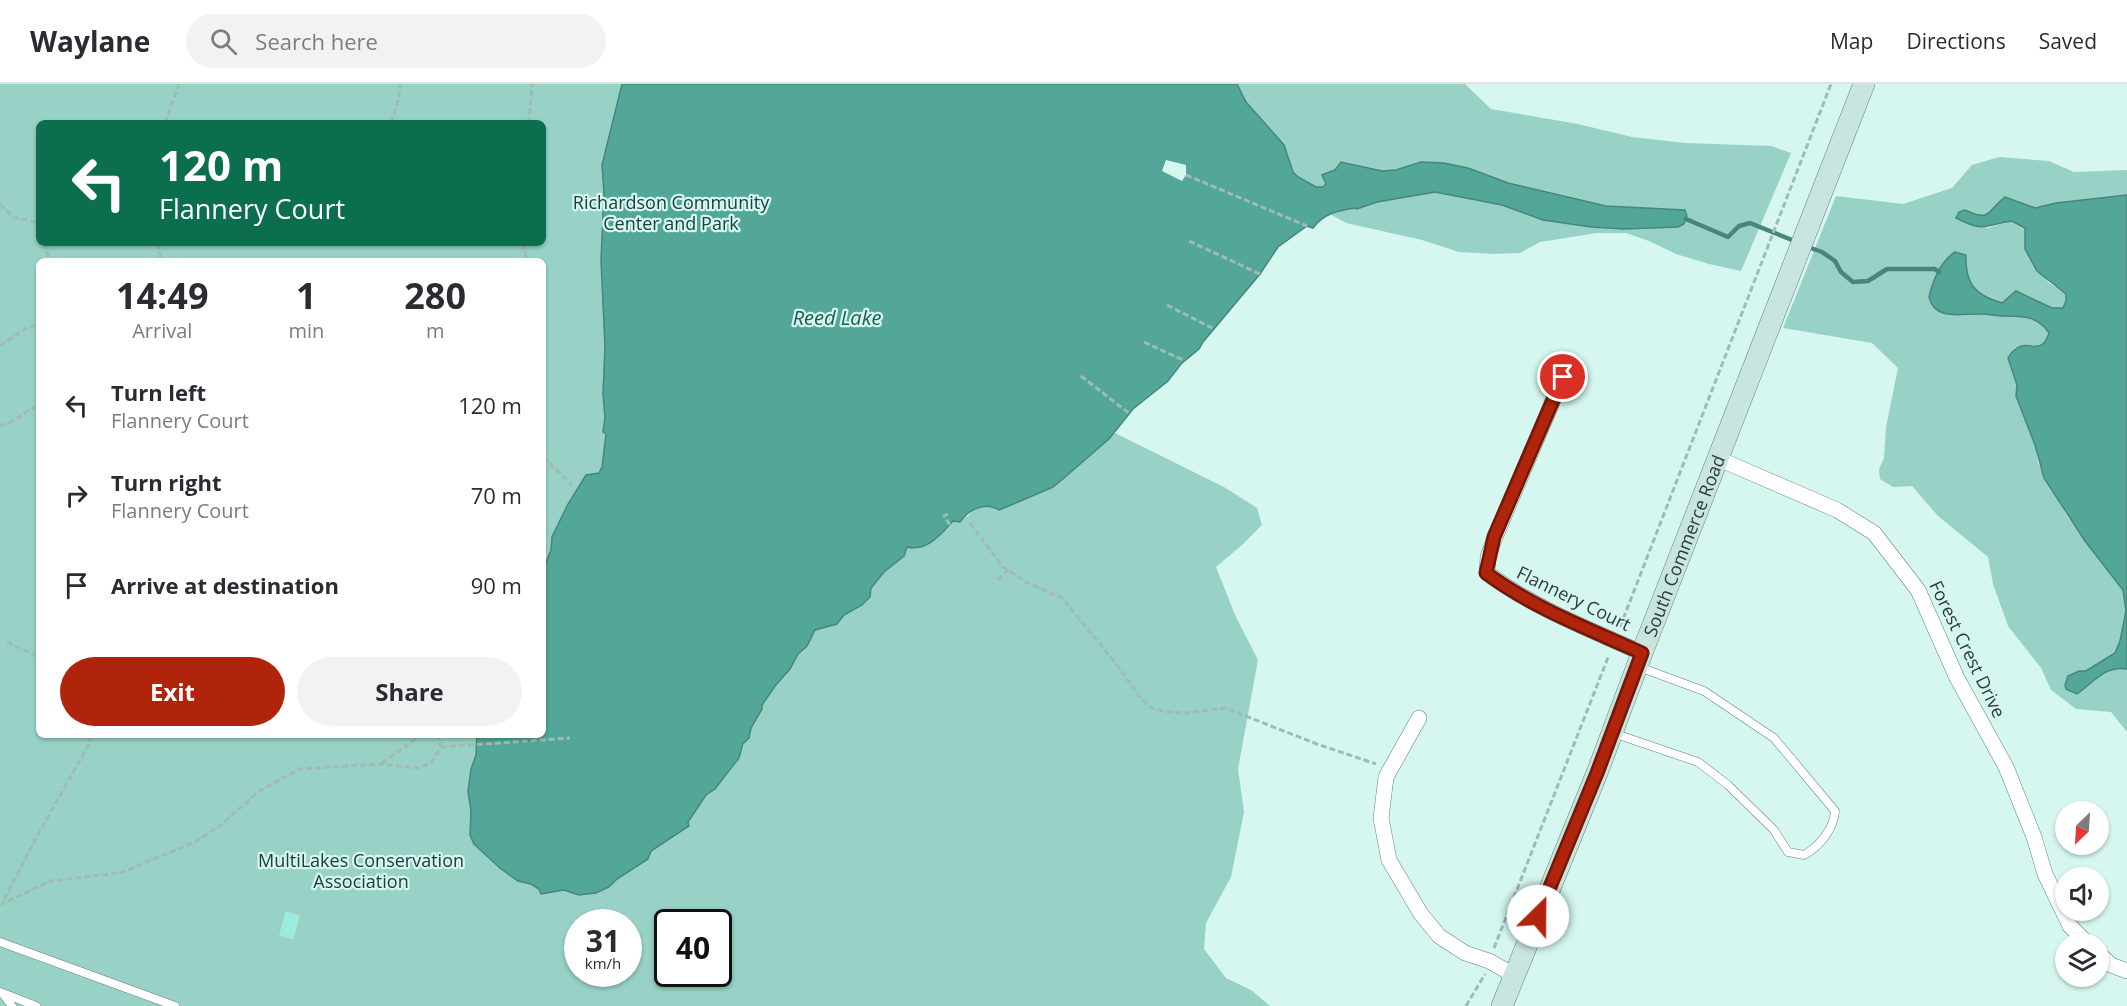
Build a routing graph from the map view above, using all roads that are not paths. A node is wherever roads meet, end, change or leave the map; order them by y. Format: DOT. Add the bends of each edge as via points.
graph roads {
  1 [pos="1864,84"];
  2 [pos="1563,377"];
  3 [pos="1719,459"];
  4 [pos="1640,660"];
  5 [pos="1419,718"];
  6 [pos="1612,733"];
  7 [pos="2077,933"];
  8 [pos="0,942"];
  9 [pos="2109,963"];
  10 [pos="2127,971"];
  11 [pos="1514,975"];
  12 [pos="1,993"];
  13 [pos="12,1006"];
  14 [pos="36,1006"];
  15 [pos="175,1006"];
  16 [pos="1502,1006"];
  1 -- 3 [label="street, South Commerce Road"];
  2 -- 4 [label="street, Flannery Court" via="1494,537 1486,573 1511,591 1615,640"];
  3 -- 4 [label="street, South Commerce Road"];
  3 -- 7 [label="street, Forest Crest Drive" via="1837,510 1874,533 1918,590 1957,678 2006,767 2050,885"];
  4 -- 6 [label="street, South Commerce Road"];
  4 -- 6 [label="lane" via="1704,691 1774,738 1835,811 1835,820 1816,849 1804,855 1788,852 1774,830 1698,762"];
  5 -- 11 [label="street" via="1386,777 1381,818 1389,860 1439,936 1465,953"];
  6 -- 11 [label="street, South Commerce Road"];
  8 -- 15 [label="lane"];
  9 -- 10 [label="street"];
  11 -- 16 [label="street, South Commerce Road"];
  12 -- 13 [label="lane"];
  12 -- 14 [label="lane"];
}
